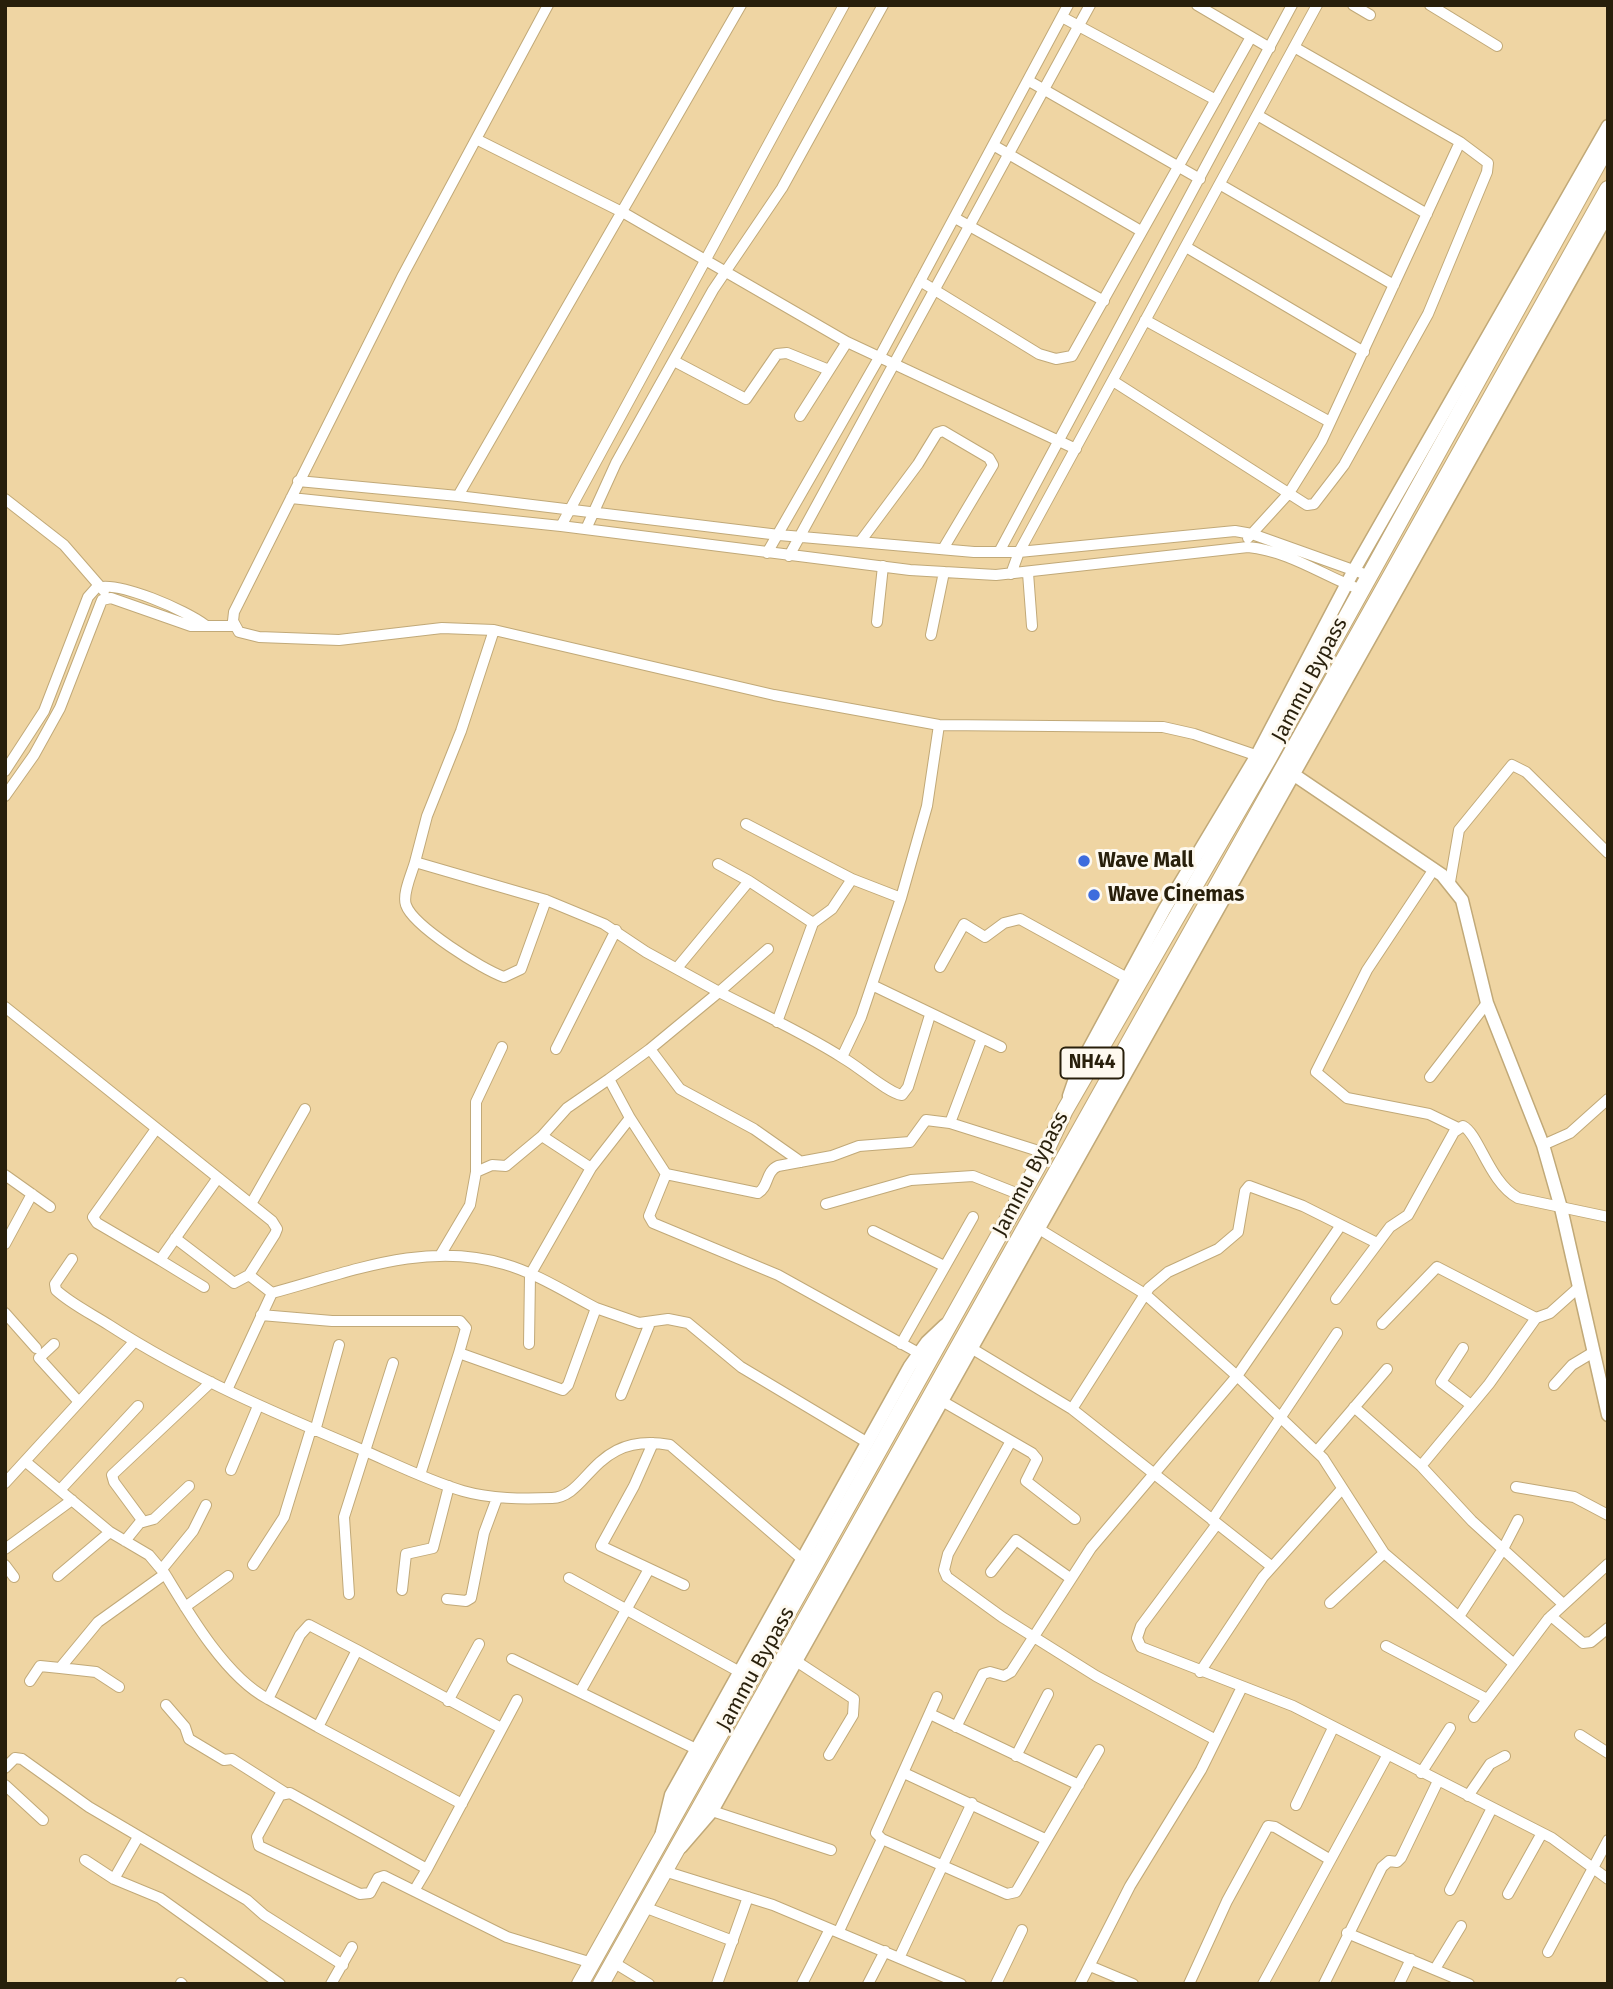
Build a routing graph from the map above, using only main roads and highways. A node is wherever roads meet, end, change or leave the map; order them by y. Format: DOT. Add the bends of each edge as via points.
graph roads {
  1 [pos="1608,145"];
  2 [pos="1608,189"];
  3 [pos="580,1984"];
  4 [pos="601,1984"];
  1 -- 3 [label="highway, Jammu Bypass / NH44" via="1519,310 1357,580 1045,1153 950,1321 924,1356"];
  2 -- 4 [label="highway, Jammu Bypass / NH44" via="1288,770"];
}
